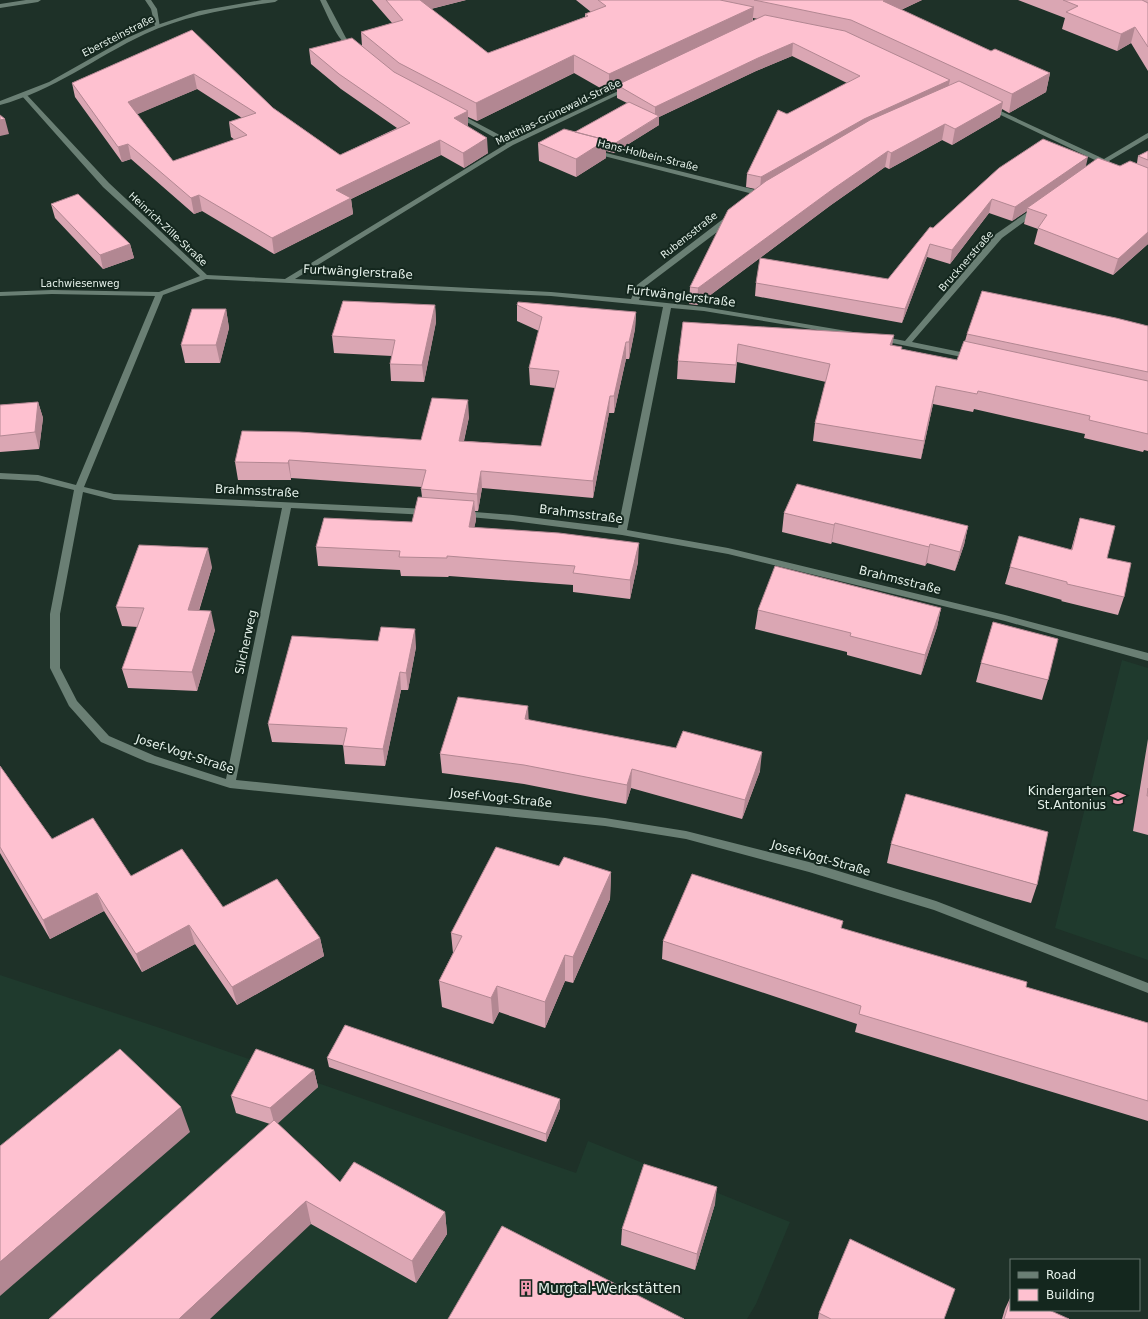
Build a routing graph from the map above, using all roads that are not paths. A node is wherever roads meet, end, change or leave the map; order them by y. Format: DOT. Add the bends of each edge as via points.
graph roads {
  1 [pos="38,0"];
  2 [pos="148,0"];
  3 [pos="276,0"];
  4 [pos="323,0"];
  5 [pos="0,6"];
  6 [pos="158,26"];
  7 [pos="361,54"];
  8 [pos="636,85"];
  9 [pos="24,95"];
  10 [pos="0,103"];
  11 [pos="985,105"];
  12 [pos="451,112"];
  13 [pos="530,135"];
  14 [pos="1148,135"];
  15 [pos="538,137"];
  16 [pos="512,144"];
  17 [pos="584,149"];
  18 [pos="1104,162"];
  19 [pos="1116,168"];
  20 [pos="1091,170"];
  21 [pos="761,195"];
  22 [pos="1042,206"];
  23 [pos="735,214"];
  24 [pos="205,277"];
  25 [pos="286,280"];
  26 [pos="0,294"];
  27 [pos="160,294"];
  28 [pos="634,302"];
  29 [pos="667,306"];
  30 [pos="908,343"];
  31 [pos="984,360"];
  32 [pos="0,476"];
  33 [pos="79,488"];
  34 [pos="287,505"];
  35 [pos="437,512"];
  36 [pos="452,513"];
  37 [pos="622,532"];
  38 [pos="1148,657"];
  39 [pos="230,784"];
  40 [pos="1148,988"];
  1 -- 5 [label="street"];
  2 -- 6 [label="street" via="154,9"];
  3 -- 6 [label="street, Ebersteinstraße" via="190,16"];
  4 -- 7 [label="street" via="343,39"];
  6 -- 9 [label="street, Ebersteinstraße"];
  8 -- 13 [label="street, Matthias-Grünewald-Straße"];
  9 -- 10 [label="street, Ebersteinstraße"];
  9 -- 24 [label="street, Heinrich-Zille-Straße" via="106,185"];
  11 -- 18 [label="street"];
  12 -- 16 [label="street"];
  13 -- 15 [label="street"];
  13 -- 16 [label="street, Matthias-Grünewald-Straße"];
  14 -- 18 [label="street"];
  16 -- 25 [label="street, Matthias-Grünewald-Straße"];
  17 -- 21 [label="street, Hans-Holbein-Straße"];
  18 -- 19 [label="street"];
  18 -- 20 [label="street"];
  22 -- 30 [label="street, Brucknerstraße" via="999,236"];
  23 -- 28 [label="street, Rubensstraße" via="640,287"];
  24 -- 25 [label="street, Furtwänglerstraße"];
  24 -- 27 [label="street, Heinrich-Zille-Straße"];
  25 -- 28 [label="street, Furtwänglerstraße" via="552,294"];
  26 -- 27 [label="street, Lachwiesenweg"];
  27 -- 33 [label="street"];
  28 -- 29 [label="street, Furtwänglerstraße"];
  29 -- 30 [label="street, Furtwänglerstraße" via="704,309"];
  29 -- 37 [label="street"];
  30 -- 31 [label="street, Furtwänglerstraße"];
  32 -- 33 [label="street, Brahmsstraße" via="38,478"];
  33 -- 34 [label="street, Brahmsstraße" via="114,497"];
  33 -- 39 [label="street, Josef-Vogt-Straße" via="55,614 55,668 73,704 105,739 151,759"];
  34 -- 35 [label="street, Brahmsstraße"];
  34 -- 39 [label="street, Silcherweg"];
  36 -- 37 [label="street, Brahmsstraße"];
  37 -- 38 [label="street, Brahmsstraße" via="728,551 1005,618"];
  39 -- 40 [label="street, Josef-Vogt-Straße" via="605,822 686,835 809,867 936,906"];
}
